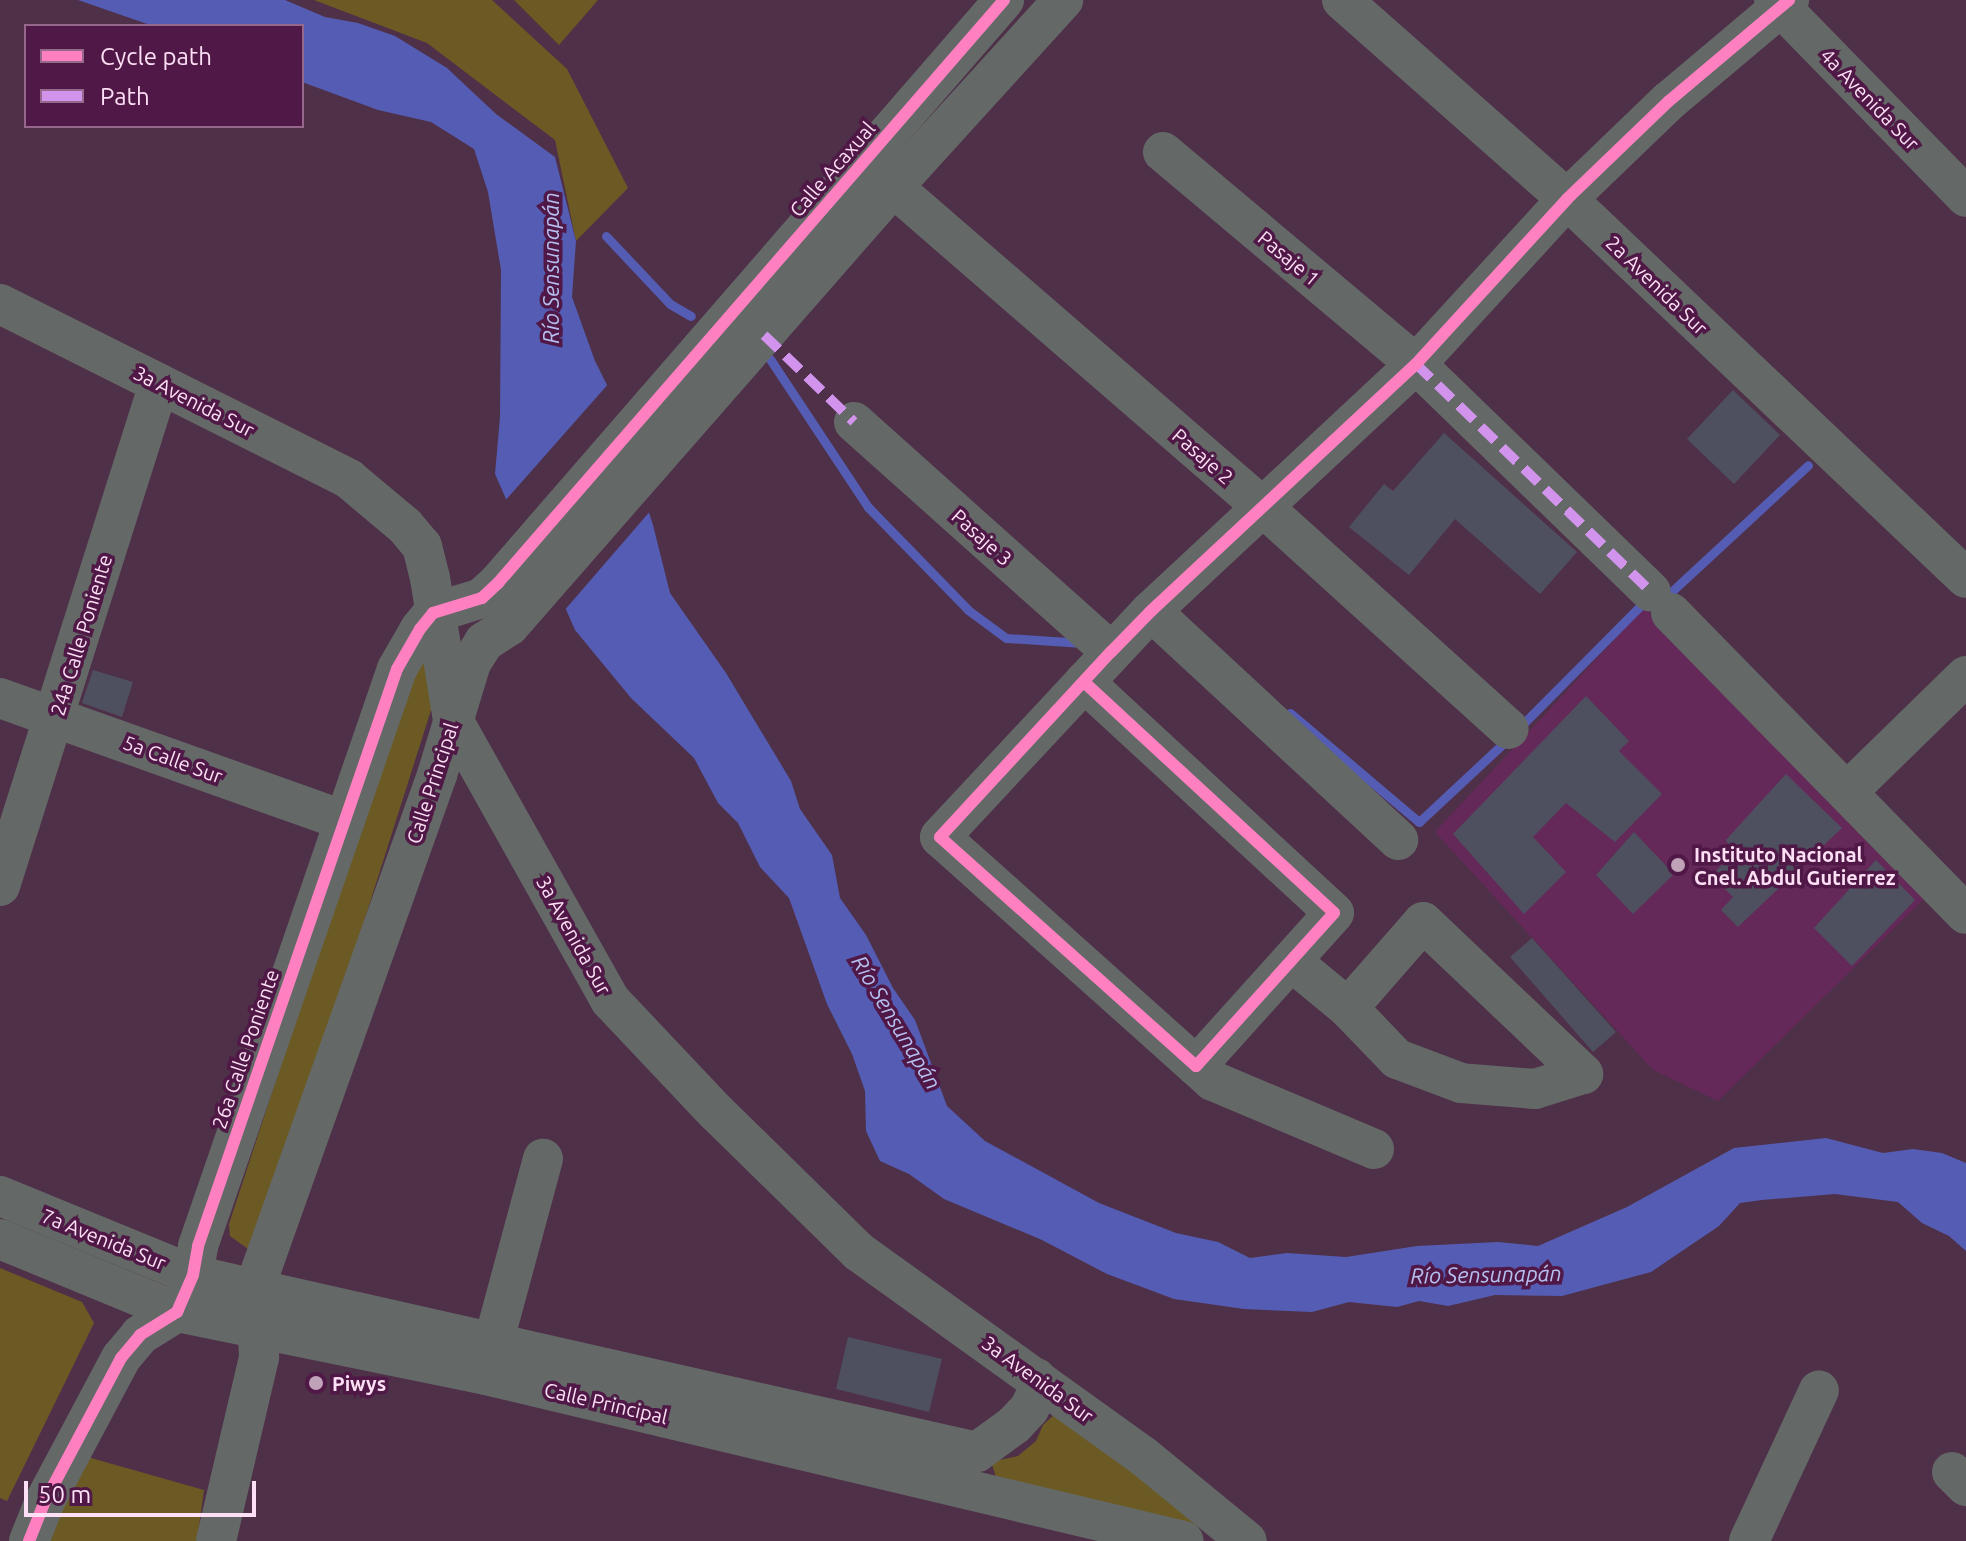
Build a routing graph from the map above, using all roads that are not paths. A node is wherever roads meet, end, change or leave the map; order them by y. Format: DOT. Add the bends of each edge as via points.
graph roads {
  1 [pos="1004,0"];
  2 [pos="1063,0"];
  3 [pos="1342,0"];
  4 [pos="1782,2"];
  5 [pos="1163,152"];
  6 [pos="878,176"];
  7 [pos="1966,197"];
  8 [pos="1567,199"];
  9 [pos="0,304"];
  10 [pos="1416,364"];
  11 [pos="705,375"];
  12 [pos="159,384"];
  13 [pos="854,422"];
  14 [pos="1263,507"];
  15 [pos="1966,578"];
  16 [pos="1151,611"];
  17 [pos="433,613"];
  18 [pos="496,634"];
  19 [pos="1111,652"];
  20 [pos="1966,676"];
  21 [pos="1084,682"];
  22 [pos="0,698"];
  23 [pos="56,717"];
  24 [pos="453,720"];
  25 [pos="1509,729"];
  26 [pos="1847,792"];
  27 [pos="345,821"];
  28 [pos="1398,840"];
  29 [pos="0,886"];
  30 [pos="1966,914"];
  31 [pos="1291,961"];
  32 [pos="1348,1008"];
  33 [pos="1196,1066"];
  34 [pos="1374,1149"];
  35 [pos="543,1159"];
  36 [pos="0,1196"];
  37 [pos="0,1239"];
  38 [pos="193,1275"];
  39 [pos="257,1307"];
  40 [pos="177,1312"];
  41 [pos="493,1344"];
  42 [pos="1036,1378"];
  43 [pos="1819,1390"];
  44 [pos="977,1452"];
  45 [pos="990,1497"];
  46 [pos="29,1541"];
  47 [pos="216,1541"];
  48 [pos="1184,1541"];
  49 [pos="1247,1541"];
  50 [pos="1749,1541"];
  1 -- 6 [label="street, Calle Acaxual"];
  2 -- 6 [label="street, Calle Acaxual"];
  3 -- 8 [label="street, 2a Avenida Sur"];
  4 -- 7 [label="street, 4a Avenida Sur"];
  4 -- 8 [label="street"];
  5 -- 10 [label="street, Pasaje 1"];
  6 -- 11 [label="street, Calle Acaxual"];
  6 -- 14 [label="street, Pasaje 2"];
  8 -- 10 [label="street"];
  8 -- 15 [label="street, 2a Avenida Sur"];
  9 -- 12 [label="street, 3a Avenida Sur"];
  10 -- 14 [label="street"];
  10 -- 26 [label="street, Pasaje 1"];
  11 -- 17 [label="street" via="482,598"];
  11 -- 18 [label="street, Calle Acaxual"];
  12 -- 17 [label="street, 3a Avenida Sur" via="349,479 384,505 422,546"];
  12 -- 23 [label="street, 24a Calle Poniente"];
  13 -- 19 [label="street, Pasaje 3"];
  14 -- 16 [label="street"];
  14 -- 25 [label="street, Pasaje 2"];
  16 -- 19 [label="street"];
  16 -- 28 [label="street"];
  17 -- 24 [label="street, 3a Avenida Sur"];
  17 -- 27 [label="street, 26a Calle Poniente" via="397,669"];
  18 -- 24 [label="street, Calle Principal" via="471,663"];
  19 -- 21 [label="street"];
  20 -- 26 [label="street"];
  21 -- 31 [label="street" via="1334,913"];
  21 -- 33 [label="street" via="940,837"];
  22 -- 23 [label="street, 5a Calle Sur"];
  23 -- 27 [label="street, 5a Calle Sur"];
  23 -- 29 [label="street, 24a Calle Poniente"];
  24 -- 39 [label="street, Calle Principal"];
  24 -- 42 [label="street, 3a Avenida Sur" via="610,1000 859,1252"];
  26 -- 30 [label="street, Pasaje 1"];
  27 -- 38 [label="street, 26a Calle Poniente" via="198,1246"];
  31 -- 32 [label="street"];
  31 -- 33 [label="street"];
  32 -- 32 [label="street" via="1423,922 1583,1074 1535,1089 1461,1083 1397,1059"];
  33 -- 34 [label="street" via="1213,1081"];
  35 -- 41 [label="street"];
  36 -- 38 [label="street, 7a Avenida Sur"];
  37 -- 40 [label="street, 7a Avenida Sur"];
  38 -- 39 [label="street, 7a Avenida Sur"];
  38 -- 40 [label="street, 26a Calle Poniente"];
  39 -- 40 [label="street, 7a Avenida Sur"];
  39 -- 41 [label="street, Calle Principal"];
  39 -- 45 [label="street, Calle Principal"];
  39 -- 47 [label="street" via="259,1357"];
  40 -- 46 [label="street" via="140,1335 121,1358"];
  41 -- 44 [label="street, Calle Principal"];
  42 -- 44 [label="street" via="1029,1409"];
  42 -- 49 [label="street, 3a Avenida Sur"];
  43 -- 50 [label="street"];
  44 -- 45 [label="street"];
  45 -- 48 [label="street, Calle Principal"];
}
